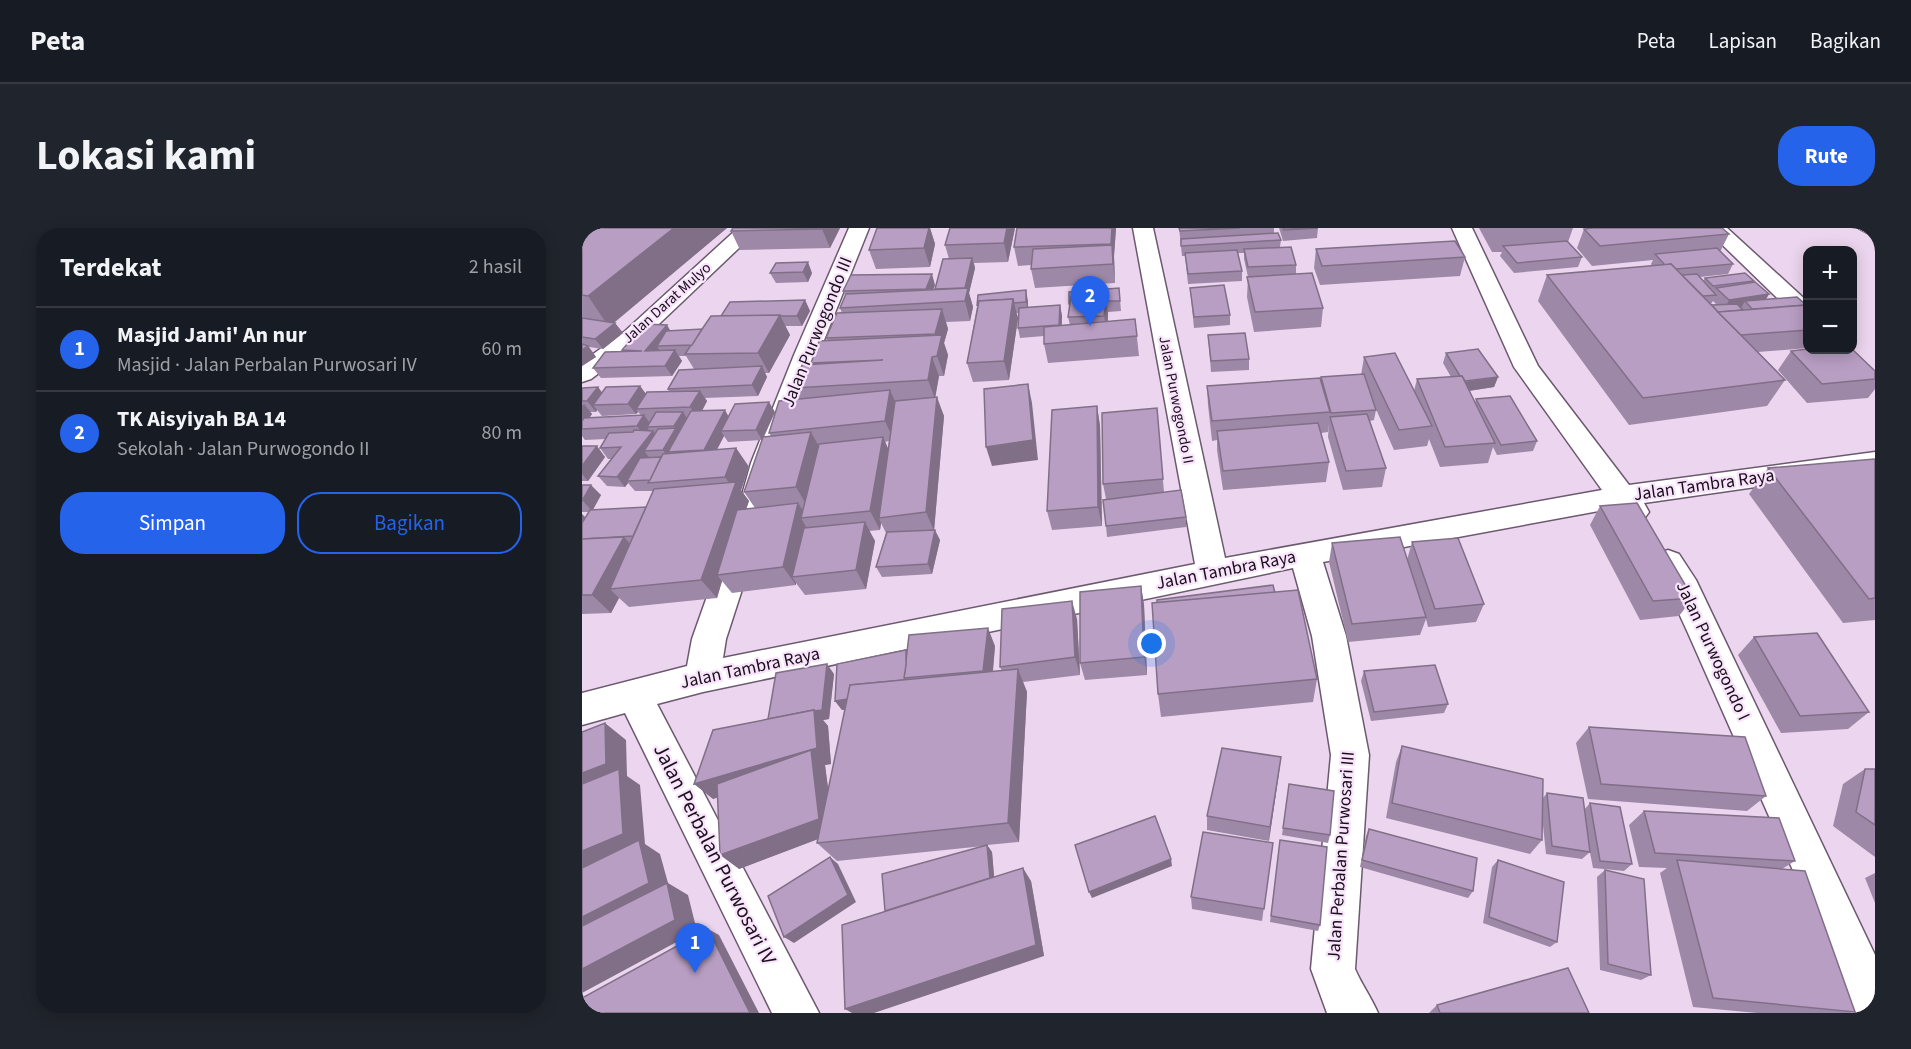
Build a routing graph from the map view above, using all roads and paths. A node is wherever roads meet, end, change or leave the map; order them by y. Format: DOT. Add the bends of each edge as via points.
graph roads {
  1 [pos="750,228"];
  2 [pos="859,228"];
  3 [pos="1143,228"];
  4 [pos="1461,228"];
  5 [pos="1715,228"];
  6 [pos="1803,310"];
  7 [pos="582,374"];
  8 [pos="1875,461"];
  9 [pos="1624,496"];
  10 [pos="1305,554"];
  11 [pos="1212,572"];
  12 [pos="703,677"];
  13 [pos="634,695"];
  14 [pos="582,710"];
  15 [pos="1875,1003"];
  16 [pos="796,1013"];
  17 [pos="1354,1013"];
  1 -- 7 [label="street, Jalan Darat Mulyo" via="632,337"];
  2 -- 12 [label="street, Jalan Purwogondo III" via="765,463 709,639"];
  3 -- 11 [label="street, Jalan Purwogondo II"];
  4 -- 9 [label="street, Jalan Purwogondo I" via="1526,367"];
  5 -- 6 [label="street"];
  8 -- 9 [label="street, Jalan Tambra Raya"];
  9 -- 10 [label="street, Jalan Tambra Raya"];
  9 -- 15 [label="street, Jalan Purwogondo I" via="1680,580"];
  10 -- 11 [label="street, Jalan Tambra Raya"];
  10 -- 17 [label="street, Jalan Perbalan Purwosari III" via="1329,636 1350,755 1333,969 1347,1006"];
  11 -- 12 [label="street, Jalan Tambra Raya"];
  12 -- 13 [label="street, Jalan Tambra Raya"];
  13 -- 14 [label="street, Jalan Tambra Raya"];
  13 -- 16 [label="street, Jalan Perbalan Purwosari IV"];
}
